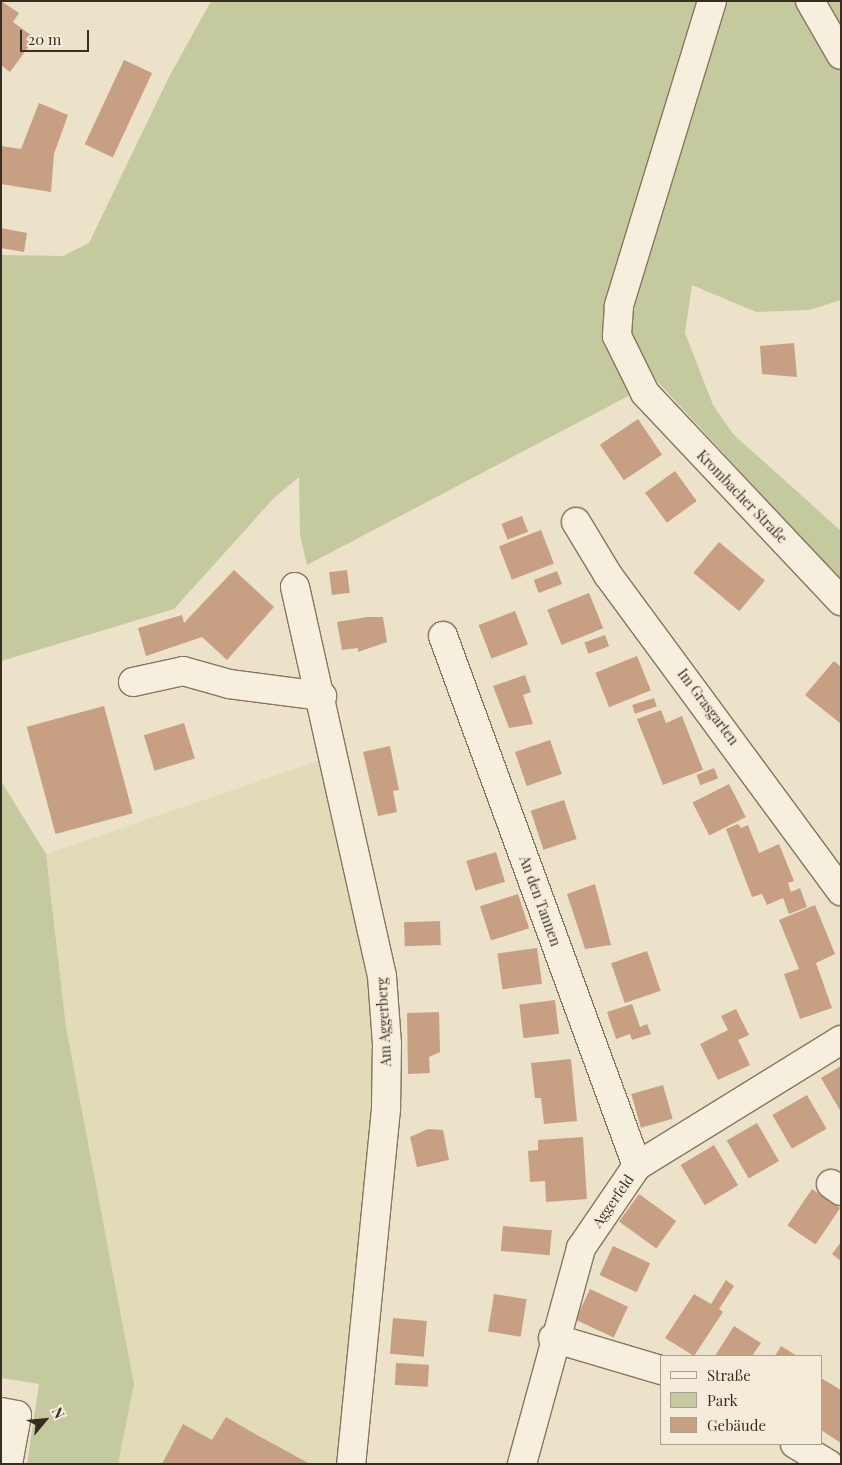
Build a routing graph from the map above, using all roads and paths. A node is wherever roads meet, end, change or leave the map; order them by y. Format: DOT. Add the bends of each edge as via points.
graph roads {
  1 [pos="712,1"];
  2 [pos="810,1"];
  3 [pos="841,55"];
  4 [pos="576,522"];
  5 [pos="295,587"];
  6 [pos="841,600"];
  7 [pos="443,636"];
  8 [pos="133,682"];
  9 [pos="322,696"];
  10 [pos="841,892"];
  11 [pos="841,1040"];
  12 [pos="637,1166"];
  13 [pos="553,1338"];
  14 [pos="660,1370"];
  15 [pos="1,1412"];
  16 [pos="798,1445"];
  17 [pos="8,1464"];
  18 [pos="351,1464"];
  19 [pos="522,1464"];
  20 [pos="828,1464"];
  1 -- 6 [label="street, Krombacher Straße" via="619,306 618,336 645,393"];
  2 -- 3 [label="street"];
  4 -- 10 [label="street, Im Grasgarten" via="608,575"];
  5 -- 9 [label="street, Am Aggerberg"];
  7 -- 12 [label="street, An den Tannen"];
  8 -- 9 [label="street" via="182,671 238,686"];
  9 -- 18 [label="street, Am Aggerberg" via="382,976 387,1044 386,1109"];
  11 -- 12 [label="street, Aggerfeld"];
  12 -- 13 [label="street, Aggerfeld" via="581,1248"];
  13 -- 14 [label="street"];
  13 -- 19 [label="street, Aggerfeld"];
  15 -- 17 [label="street" via="17,1414"];
  16 -- 20 [label="street"];
}
